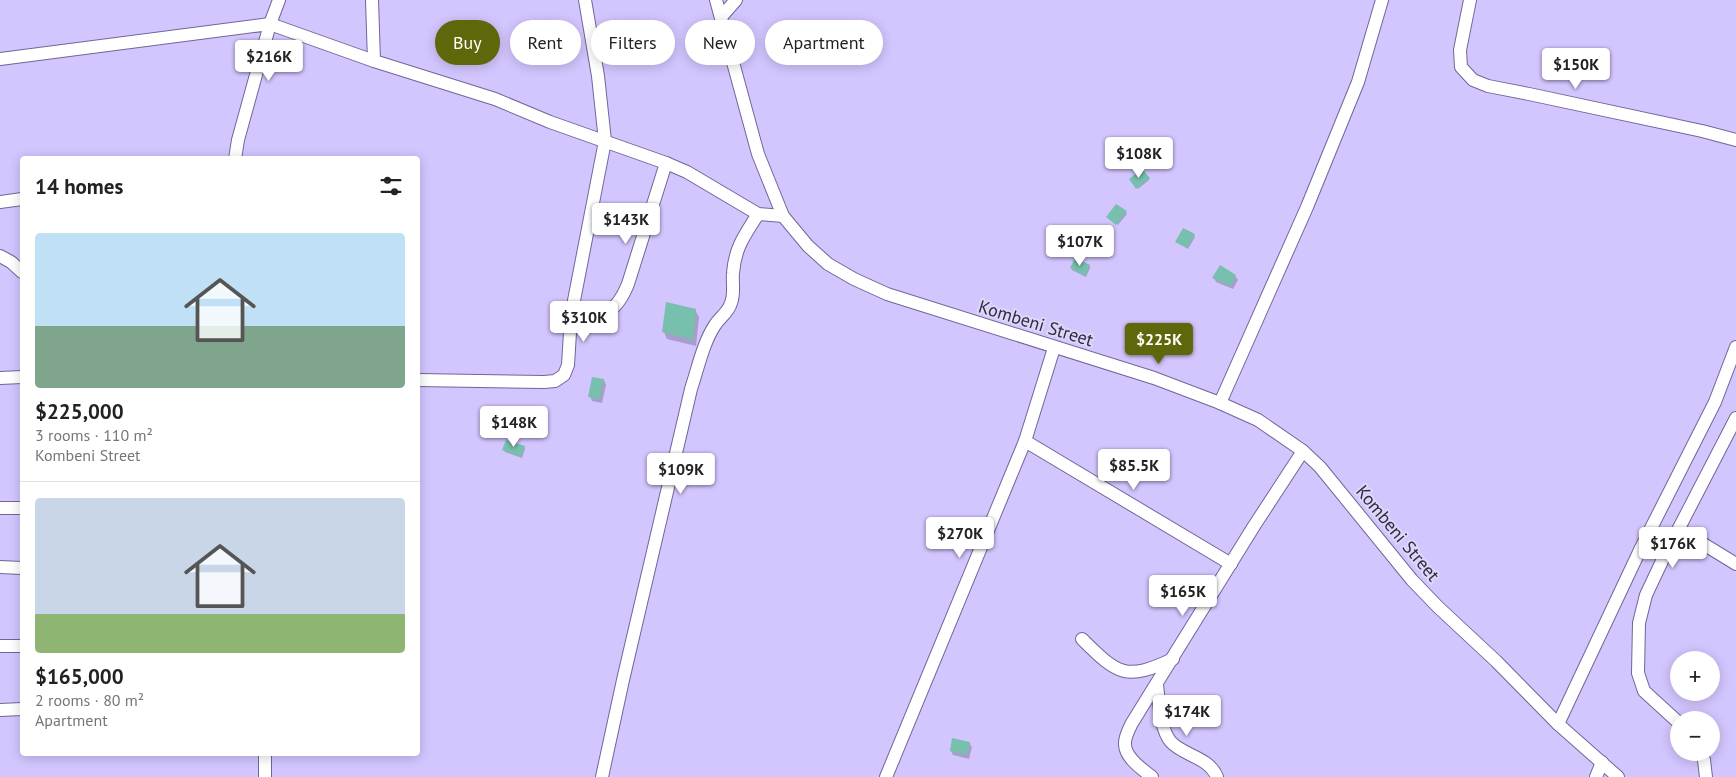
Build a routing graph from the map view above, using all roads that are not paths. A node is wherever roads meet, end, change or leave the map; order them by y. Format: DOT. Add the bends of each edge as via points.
graph roads {
  1 [pos="279,0"];
  2 [pos="372,0"];
  3 [pos="585,0"];
  4 [pos="716,0"];
  5 [pos="736,0"];
  6 [pos="1382,0"];
  7 [pos="1470,0"];
  8 [pos="721,17"];
  9 [pos="270,24"];
  10 [pos="0,59"];
  11 [pos="374,61"];
  12 [pos="1736,140"];
  13 [pos="605,141"];
  14 [pos="235,156"];
  15 [pos="666,163"];
  16 [pos="20,199"];
  17 [pos="0,202"];
  18 [pos="758,214"];
  19 [pos="783,216"];
  20 [pos="0,256"];
  21 [pos="20,270"];
  22 [pos="571,316"];
  23 [pos="1736,347"];
  24 [pos="1054,348"];
  25 [pos="20,377"];
  26 [pos="0,378"];
  27 [pos="420,380"];
  28 [pos="1220,403"];
  29 [pos="1736,418"];
  30 [pos="1025,441"];
  31 [pos="1303,450"];
  32 [pos="0,508"];
  33 [pos="20,508"];
  34 [pos="1679,529"];
  35 [pos="1231,564"];
  36 [pos="1736,564"];
  37 [pos="0,567"];
  38 [pos="20,568"];
  39 [pos="1082,639"];
  40 [pos="0,646"];
  41 [pos="20,646"];
  42 [pos="1173,659"];
  43 [pos="1157,685"];
  44 [pos="20,709"];
  45 [pos="0,710"];
  46 [pos="1670,714"];
  47 [pos="1558,724"];
  48 [pos="265,756"];
  49 [pos="1704,761"];
  50 [pos="1602,762"];
  51 [pos="265,777"];
  52 [pos="602,777"];
  53 [pos="886,777"];
  54 [pos="1152,777"];
  55 [pos="1217,777"];
  56 [pos="1596,777"];
  57 [pos="1618,777"];
  58 [pos="1706,777"];
  1 -- 9 [label="street"];
  2 -- 11 [label="street"];
  3 -- 13 [label="street"];
  4 -- 8 [label="street, Kombeni Street"];
  5 -- 8 [label="street"];
  6 -- 28 [label="street" via="1355,90"];
  7 -- 12 [label="street" via="1460,50 1461,67 1473,80 1488,86"];
  8 -- 19 [label="street, Kombeni Street" via="758,154"];
  9 -- 10 [label="street"];
  9 -- 11 [label="street"];
  9 -- 14 [label="street"];
  11 -- 13 [label="street" via="495,99"];
  13 -- 15 [label="street"];
  13 -- 22 [label="street"];
  15 -- 18 [label="street"];
  15 -- 22 [label="street" via="622,299 611,310 598,316"];
  16 -- 17 [label="street"];
  18 -- 19 [label="street"];
  18 -- 52 [label="street" via="739,242 731,305 716,324 703,351 691,389"];
  19 -- 24 [label="street, Kombeni Street" via="828,264 854,279 887,294"];
  20 -- 21 [label="street"];
  22 -- 27 [label="street" via="568,365 564,375 555,381"];
  23 -- 47 [label="street" via="1715,402 1636,558"];
  24 -- 28 [label="street, Kombeni Street" via="1154,378"];
  24 -- 30 [label="street"];
  25 -- 26 [label="street"];
  28 -- 31 [label="street, Kombeni Street" via="1258,420"];
  29 -- 34 [label="street"];
  30 -- 35 [label="street"];
  30 -- 53 [label="street"];
  31 -- 35 [label="street"];
  31 -- 47 [label="street, Kombeni Street" via="1412,580"];
  32 -- 33 [label="street"];
  34 -- 36 [label="street"];
  34 -- 46 [label="street" via="1646,595 1639,623 1638,673 1644,691"];
  35 -- 42 [label="street"];
  37 -- 38 [label="street"];
  39 -- 42 [label="street" via="1115,668 1129,672 1142,672"];
  40 -- 41 [label="street"];
  42 -- 43 [label="street"];
  43 -- 54 [label="street" via="1124,740 1131,759"];
  43 -- 55 [label="street" via="1161,714 1170,741 1209,766"];
  44 -- 45 [label="street"];
  47 -- 50 [label="street, Kombeni Street"];
  48 -- 51 [label="street"];
  49 -- 58 [label="street"];
  50 -- 56 [label="street"];
  50 -- 57 [label="street, Kombeni Street"];
}
